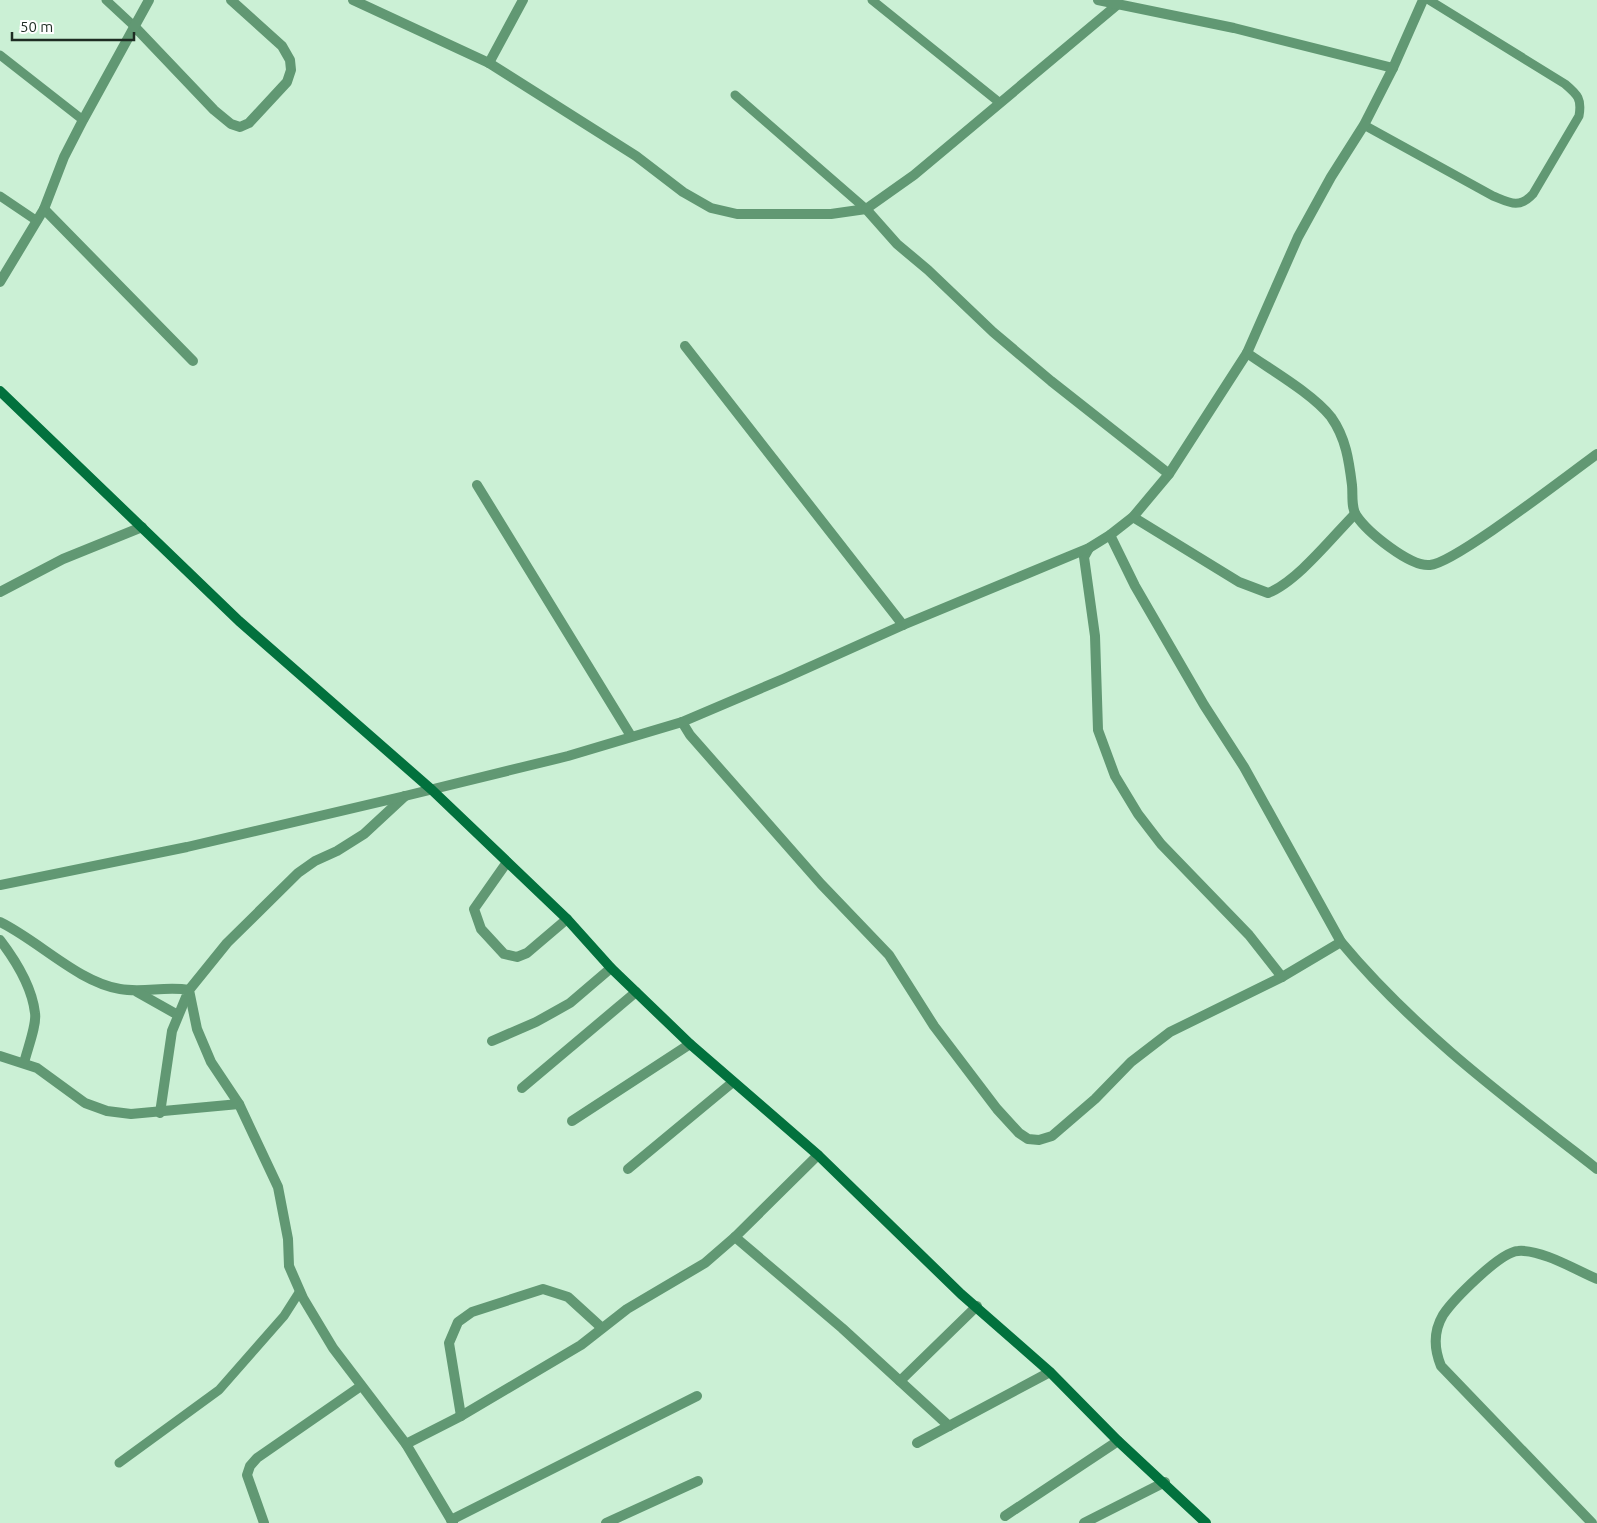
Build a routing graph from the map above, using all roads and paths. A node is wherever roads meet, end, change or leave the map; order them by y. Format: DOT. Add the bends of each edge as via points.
graph roads {
  1 [pos="106,0"];
  2 [pos="149,0"];
  3 [pos="231,0"];
  4 [pos="353,0"];
  5 [pos="523,0"];
  6 [pos="872,0"];
  7 [pos="1098,0"];
  8 [pos="1423,0"];
  9 [pos="1429,0"];
  10 [pos="1117,5"];
  11 [pos="134,26"];
  12 [pos="0,55"];
  13 [pos="489,63"];
  14 [pos="1393,68"];
  15 [pos="735,95"];
  16 [pos="1000,103"];
  17 [pos="83,120"];
  18 [pos="1364,125"];
  19 [pos="0,196"];
  20 [pos="44,209"];
  21 [pos="866,209"];
  22 [pos="37,221"];
  23 [pos="0,282"];
  24 [pos="685,346"];
  25 [pos="1246,353"];
  26 [pos="194,362"];
  27 [pos="0,391"];
  28 [pos="1597,454"];
  29 [pos="1168,474"];
  30 [pos="477,485"];
  31 [pos="1355,514"];
  32 [pos="1132,517"];
  33 [pos="142,527"];
  34 [pos="1110,536"];
  35 [pos="1089,548"];
  36 [pos="0,592"];
  37 [pos="903,625"];
  38 [pos="682,722"];
  39 [pos="631,736"];
  40 [pos="432,790"];
  41 [pos="405,796"];
  42 [pos="507,862"];
  43 [pos="0,885"];
  44 [pos="567,919"];
  45 [pos="0,922"];
  46 [pos="0,940"];
  47 [pos="1341,942"];
  48 [pos="611,968"];
  49 [pos="1282,977"];
  50 [pos="132,990"];
  51 [pos="189,990"];
  52 [pos="636,992"];
  53 [pos="178,1015"];
  54 [pos="492,1040"];
  55 [pos="690,1044"];
  56 [pos="0,1056"];
  57 [pos="24,1063"];
  58 [pos="732,1082"];
  59 [pos="522,1088"];
  60 [pos="239,1104"];
  61 [pos="160,1112"];
  62 [pos="572,1121"];
  63 [pos="818,1155"];
  64 [pos="628,1168"];
  65 [pos="1597,1168"];
  66 [pos="735,1237"];
  67 [pos="1597,1279"];
  68 [pos="300,1291"];
  69 [pos="977,1306"];
  70 [pos="602,1328"];
  71 [pos="1050,1372"];
  72 [pos="900,1382"];
  73 [pos="361,1386"];
  74 [pos="697,1396"];
  75 [pos="461,1416"];
  76 [pos="949,1426"];
  77 [pos="1118,1441"];
  78 [pos="917,1443"];
  79 [pos="406,1444"];
  80 [pos="119,1462"];
  81 [pos="698,1481"];
  82 [pos="1165,1482"];
  83 [pos="1005,1516"];
  84 [pos="452,1521"];
  85 [pos="1203,1522"];
  86 [pos="264,1523"];
  87 [pos="606,1523"];
  88 [pos="1084,1523"];
  89 [pos="1592,1523"];
  1 -- 11 [label="lane"];
  2 -- 11 [label="street"];
  3 -- 11 [label="street" via="282,46 290,60 291,70 287,82 249,123 240,126 231,124 214,110"];
  4 -- 13 [label="street"];
  5 -- 13 [label="street"];
  6 -- 16 [label="lane"];
  7 -- 10 [label="street"];
  8 -- 14 [label="street"];
  9 -- 18 [label="lane" via="1565,84 1576,93 1581,104 1579,116 1534,194 1525,202 1512,204"];
  10 -- 14 [label="street" via="1234,28"];
  10 -- 16 [label="street"];
  11 -- 17 [label="street"];
  12 -- 17 [label="lane"];
  13 -- 21 [label="street" via="636,156 683,192 711,208 737,214 831,214"];
  14 -- 18 [label="street"];
  15 -- 21 [label="lane"];
  16 -- 21 [label="street" via="914,175"];
  17 -- 20 [label="street" via="64,157"];
  18 -- 25 [label="street" via="1298,237"];
  19 -- 22 [label="lane"];
  20 -- 22 [label="street"];
  20 -- 26 [label="street"];
  21 -- 29 [label="street" via="897,244 993,332"];
  22 -- 23 [label="street"];
  24 -- 37 [label="street"];
  25 -- 29 [label="street"];
  25 -- 31 [label="street" via="1330,416 1346,446"];
  27 -- 33 [label="main road"];
  28 -- 31 [label="street" via="1473,542 1432,565 1408,560 1365,526"];
  29 -- 32 [label="street"];
  30 -- 39 [label="street"];
  31 -- 32 [label="street" via="1293,577 1268,593 1239,582"];
  32 -- 34 [label="street"];
  33 -- 36 [label="street" via="63,559"];
  33 -- 40 [label="main road" via="239,621"];
  34 -- 35 [label="street"];
  34 -- 47 [label="street" via="1135,586 1244,767"];
  35 -- 37 [label="street"];
  35 -- 49 [label="street" via="1084,557 1095,636 1098,730 1115,776 1161,844 1249,935"];
  37 -- 38 [label="street"];
  38 -- 39 [label="street"];
  38 -- 49 [label="street" via="695,742 821,884 889,955 934,1026 997,1109 1018,1133 1028,1139 1052,1136 1131,1062 1170,1032"];
  39 -- 40 [label="street" via="568,756"];
  40 -- 41 [label="street"];
  40 -- 42 [label="main road"];
  41 -- 43 [label="street" via="187,847"];
  41 -- 51 [label="street" via="364,834 298,873 227,943"];
  42 -- 44 [label="main road"];
  42 -- 44 [label="street" via="474,909 481,929 504,954 517,957 527,953"];
  44 -- 48 [label="main road"];
  45 -- 50 [label="street" via="92,980"];
  46 -- 57 [label="street" via="27,985 36,1015"];
  47 -- 49 [label="street"];
  47 -- 65 [label="street" via="1398,1002 1473,1071"];
  48 -- 52 [label="main road"];
  48 -- 54 [label="street" via="570,1003 536,1022"];
  50 -- 51 [label="street" via="172,987"];
  50 -- 53 [label="street"];
  51 -- 53 [label="street"];
  51 -- 60 [label="street" via="200,1037 211,1062"];
  52 -- 55 [label="main road"];
  52 -- 59 [label="street"];
  53 -- 61 [label="street" via="167,1050"];
  55 -- 58 [label="main road"];
  55 -- 62 [label="street"];
  56 -- 57 [label="street"];
  57 -- 61 [label="street" via="85,1103 107,1111 130,1114"];
  58 -- 63 [label="main road"];
  58 -- 64 [label="street"];
  60 -- 61 [label="street"];
  60 -- 68 [label="street" via="278,1186 288,1239 289,1266"];
  63 -- 66 [label="street"];
  63 -- 69 [label="main road" via="960,1294"];
  66 -- 70 [label="street" via="705,1263"];
  66 -- 72 [label="street"];
  67 -- 89 [label="street" via="1542,1255 1518,1251 1503,1256 1491,1264 1443,1316 1434,1350 1441,1366"];
  68 -- 73 [label="street" via="333,1348"];
  68 -- 80 [label="lane" via="284,1316 219,1390"];
  69 -- 71 [label="main road"];
  69 -- 72 [label="street"];
  70 -- 75 [label="street" via="581,1345"];
  70 -- 75 [label="street" via="568,1297 543,1289 472,1312 458,1322 449,1343"];
  71 -- 76 [label="street"];
  71 -- 77 [label="main road"];
  72 -- 76 [label="street"];
  73 -- 79 [label="street"];
  73 -- 86 [label="street" via="250,1466 247,1476"];
  74 -- 84 [label="street"];
  75 -- 79 [label="street"];
  76 -- 78 [label="street"];
  77 -- 82 [label="main road"];
  77 -- 83 [label="street"];
  79 -- 84 [label="street"];
  81 -- 87 [label="street"];
  82 -- 85 [label="main road"];
  82 -- 88 [label="street"];
}
